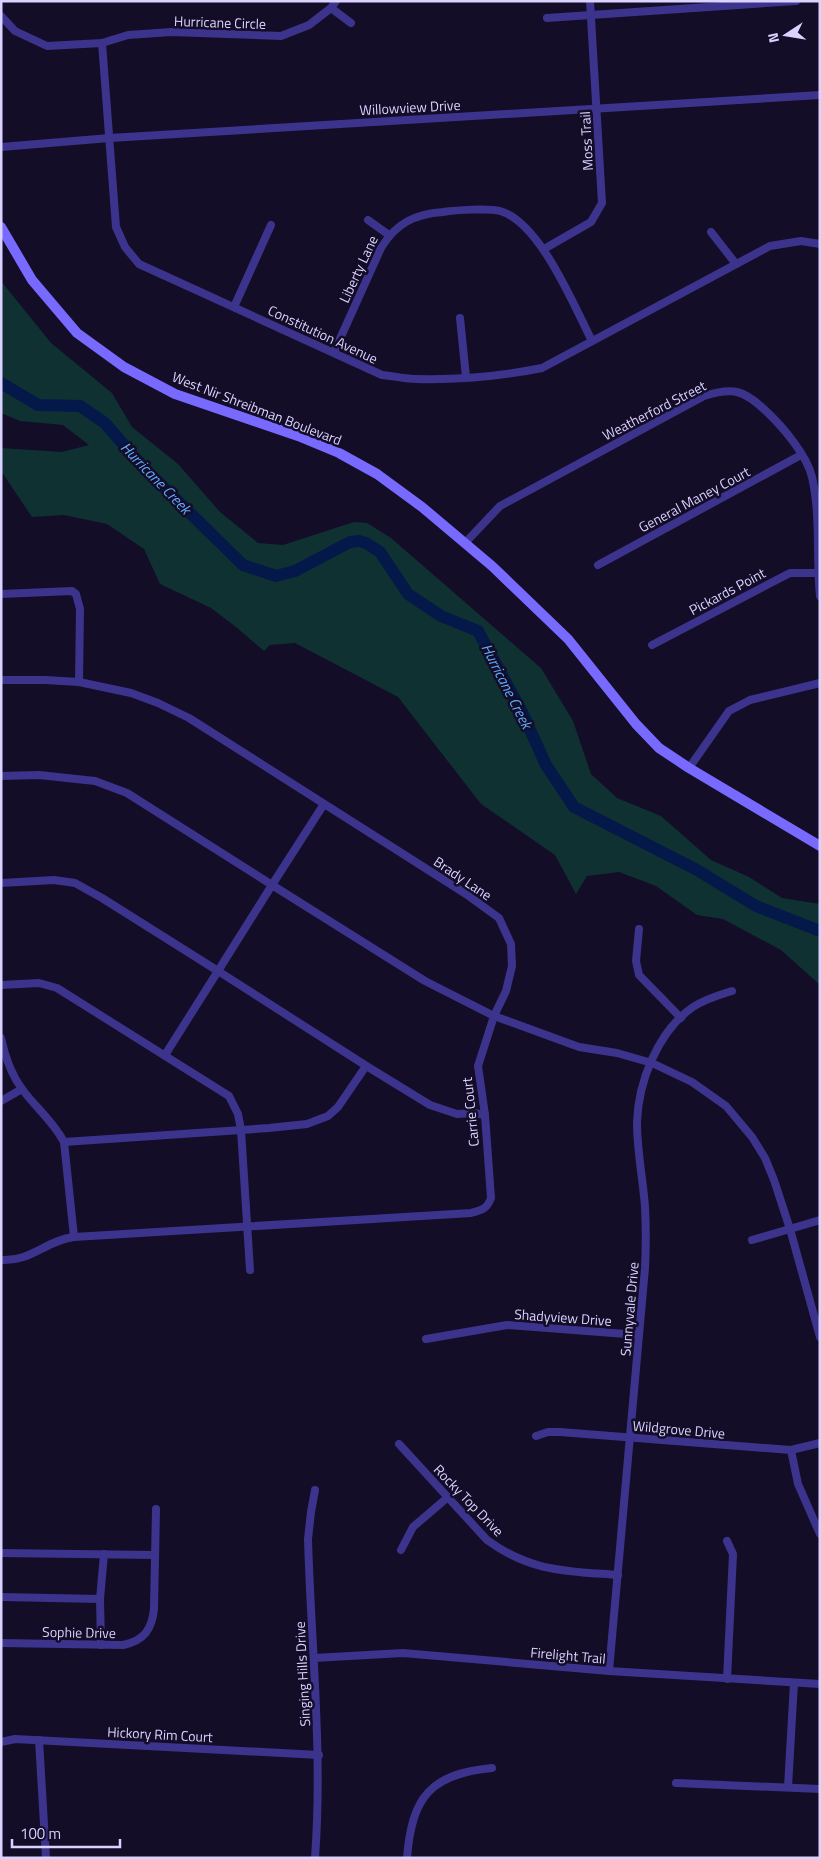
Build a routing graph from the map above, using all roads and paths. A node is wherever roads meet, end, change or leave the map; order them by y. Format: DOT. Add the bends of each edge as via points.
graph roads {
  1 [pos="590,1"];
  2 [pos="796,1"];
  3 [pos="333,4"];
  4 [pos="685,5"];
  5 [pos="590,15"];
  6 [pos="1,16"];
  7 [pos="547,18"];
  8 [pos="351,23"];
  9 [pos="102,43"];
  10 [pos="820,95"];
  11 [pos="597,108"];
  12 [pos="110,138"];
  13 [pos="1,147"];
  14 [pos="368,220"];
  15 [pos="271,226"];
  16 [pos="1,227"];
  17 [pos="711,232"];
  18 [pos="389,235"];
  19 [pos="820,244"];
  20 [pos="544,249"];
  21 [pos="736,264"];
  22 [pos="234,307"];
  23 [pos="460,318"];
  24 [pos="592,342"];
  25 [pos="334,352"];
  26 [pos="466,377"];
  27 [pos="802,455"];
  28 [pos="465,543"];
  29 [pos="598,565"];
  30 [pos="818,573"];
  31 [pos="1,594"];
  32 [pos="820,596"];
  33 [pos="652,645"];
  34 [pos="1,680"];
  35 [pos="79,682"];
  36 [pos="820,683"];
  37 [pos="689,768"];
  38 [pos="1,776"];
  39 [pos="324,804"];
  40 [pos="820,846"];
  41 [pos="1,883"];
  42 [pos="272,885"];
  43 [pos="639,929"];
  44 [pos="218,971"];
  45 [pos="1,985"];
  46 [pos="732,991"];
  47 [pos="494,1016"];
  48 [pos="681,1018"];
  49 [pos="1,1038"];
  50 [pos="164,1055"];
  51 [pos="652,1062"];
  52 [pos="366,1066"];
  53 [pos="22,1089"];
  54 [pos="1,1101"];
  55 [pos="484,1115"];
  56 [pos="241,1130"];
  57 [pos="64,1142"];
  58 [pos="820,1220"];
  59 [pos="248,1226"];
  60 [pos="790,1229"];
  61 [pos="74,1237"];
  62 [pos="752,1240"];
  63 [pos="1,1260"];
  64 [pos="250,1270"];
  65 [pos="639,1335"];
  66 [pos="820,1337"];
  67 [pos="426,1339"];
  68 [pos="536,1436"];
  69 [pos="631,1438"];
  70 [pos="820,1443"];
  71 [pos="399,1444"];
  72 [pos="791,1450"];
  73 [pos="315,1490"];
  74 [pos="448,1497"];
  75 [pos="156,1509"];
  76 [pos="820,1534"];
  77 [pos="727,1541"];
  78 [pos="401,1550"];
  79 [pos="1,1553"];
  80 [pos="104,1554"];
  81 [pos="155,1555"];
  82 [pos="618,1575"];
  83 [pos="1,1597"];
  84 [pos="100,1599"];
  85 [pos="1,1643"];
  86 [pos="101,1645"];
  87 [pos="314,1658"];
  88 [pos="609,1671"];
  89 [pos="727,1678"];
  90 [pos="794,1683"];
  91 [pos="820,1684"];
  92 [pos="39,1740"];
  93 [pos="1,1742"];
  94 [pos="319,1754"];
  95 [pos="492,1768"];
  96 [pos="676,1783"];
  97 [pos="788,1787"];
  98 [pos="820,1789"];
  99 [pos="46,1858"];
  100 [pos="315,1858"];
  101 [pos="407,1858"];
  1 -- 5 [label="street, Moss Trail"];
  2 -- 4 [label="street"];
  3 -- 8 [label="street, Hurricane Circle"];
  3 -- 9 [label="street, Hurricane Circle" via="309,25 281,36 170,32 128,35"];
  4 -- 5 [label="street"];
  5 -- 7 [label="street"];
  5 -- 11 [label="street, Moss Trail"];
  6 -- 9 [label="street, Hurricane Circle" via="15,31 46,46"];
  9 -- 12 [label="street"];
  10 -- 11 [label="street, Willowview Drive"];
  11 -- 12 [label="street, Willowview Drive"];
  11 -- 20 [label="street, Moss Trail" via="602,203 591,222"];
  12 -- 13 [label="street, Willowview Drive"];
  12 -- 22 [label="street, Constitution Avenue" via="116,228 125,248 139,264"];
  14 -- 18 [label="street"];
  15 -- 22 [label="street"];
  16 -- 28 [label="main road, West Nir Shreibman Boulevard" via="32,280 77,333 124,367 174,394 339,453 377,474"];
  17 -- 21 [label="street"];
  18 -- 20 [label="street, Liberty Lane" via="406,221 429,213 500,211 524,224"];
  18 -- 25 [label="street, Liberty Lane"];
  19 -- 21 [label="street, Constitution Avenue" via="801,241 770,246"];
  20 -- 24 [label="street, Liberty Lane"];
  21 -- 24 [label="street, Constitution Avenue"];
  22 -- 25 [label="street, Constitution Avenue"];
  23 -- 26 [label="street"];
  24 -- 26 [label="street, Constitution Avenue" via="542,368"];
  25 -- 26 [label="street, Constitution Avenue" via="382,375 416,379"];
  27 -- 28 [label="street, Weatherford Street" via="784,428 756,402 742,392 721,391 704,396 500,506"];
  27 -- 29 [label="street, General Maney Court"];
  27 -- 30 [label="street, Weatherford Street" via="812,475 817,511"];
  28 -- 37 [label="main road, West Nir Shreibman Boulevard" via="568,639 659,748"];
  30 -- 32 [label="street, Weatherford Street"];
  30 -- 33 [label="street, Pickards Point" via="790,573"];
  31 -- 35 [label="street" via="65,590 76,594 80,609"];
  34 -- 35 [label="street, Brady Lane"];
  35 -- 39 [label="street, Brady Lane" via="131,693 190,718"];
  36 -- 37 [label="street" via="750,700 729,711"];
  37 -- 40 [label="main road, West Nir Shreibman Boulevard"];
  38 -- 42 [label="street" via="39,775 95,782 127,792"];
  39 -- 42 [label="street"];
  39 -- 47 [label="street, Brady Lane" via="499,918 511,944 512,966 506,991"];
  41 -- 44 [label="street" via="54,880 75,883"];
  42 -- 44 [label="street"];
  42 -- 47 [label="street" via="425,982"];
  43 -- 48 [label="street" via="636,961 639,975"];
  44 -- 50 [label="street"];
  44 -- 52 [label="street"];
  45 -- 50 [label="street" via="39,983 57,988"];
  46 -- 48 [label="street, Sunnyvale Drive" via="692,1007"];
  47 -- 51 [label="street" via="579,1047"];
  47 -- 55 [label="street, Carrie Court" via="478,1066"];
  48 -- 51 [label="street, Sunnyvale Drive" via="665,1037"];
  49 -- 53 [label="street" via="5,1056"];
  50 -- 56 [label="street" via="228,1096 238,1114"];
  51 -- 60 [label="street" via="710,1093 741,1122 765,1158"];
  51 -- 65 [label="street, Sunnyvale Drive" via="638,1103 637,1124 646,1238"];
  52 -- 55 [label="street" via="430,1105 458,1114"];
  52 -- 56 [label="street" via="346,1098 328,1116 307,1124"];
  53 -- 54 [label="street"];
  53 -- 57 [label="street" via="57,1129"];
  55 -- 59 [label="street, Carrie Court" via="490,1198 483,1210"];
  56 -- 57 [label="street"];
  56 -- 59 [label="street"];
  57 -- 61 [label="street"];
  58 -- 60 [label="street"];
  59 -- 61 [label="street"];
  59 -- 64 [label="street"];
  60 -- 62 [label="street"];
  60 -- 66 [label="street"];
  61 -- 63 [label="street" via="54,1241 28,1257"];
  65 -- 67 [label="street, Shadyview Drive" via="507,1325"];
  65 -- 69 [label="street, Sunnyvale Drive"];
  68 -- 69 [label="street, Wildgrove Drive" via="560,1432"];
  69 -- 72 [label="street, Wildgrove Drive"];
  69 -- 82 [label="street, Sunnyvale Drive"];
  70 -- 72 [label="street, Wildgrove Drive"];
  71 -- 74 [label="street, Rocky Top Drive"];
  72 -- 76 [label="street" via="798,1484"];
  73 -- 87 [label="street, Singing Hills Drive" via="308,1538"];
  74 -- 78 [label="street" via="413,1527"];
  74 -- 82 [label="street, Rocky Top Drive" via="487,1540 522,1561 556,1570"];
  75 -- 81 [label="street, Sophie Drive"];
  77 -- 89 [label="street" via="733,1554"];
  79 -- 80 [label="street"];
  80 -- 81 [label="street"];
  80 -- 84 [label="street"];
  81 -- 86 [label="street, Sophie Drive" via="154,1608 148,1631 133,1643"];
  82 -- 88 [label="street, Sunnyvale Drive"];
  83 -- 84 [label="street"];
  84 -- 86 [label="street"];
  85 -- 86 [label="street, Sophie Drive"];
  87 -- 88 [label="street, Firelight Trail" via="403,1653"];
  87 -- 94 [label="street, Singing Hills Drive"];
  88 -- 89 [label="street, Firelight Trail"];
  89 -- 90 [label="street, Firelight Trail"];
  90 -- 91 [label="street, Firelight Trail"];
  90 -- 97 [label="street"];
  92 -- 93 [label="street, Hickory Rim Court"];
  92 -- 94 [label="street, Hickory Rim Court"];
  92 -- 99 [label="street"];
  94 -- 100 [label="street, Singing Hills Drive"];
  95 -- 101 [label="street" via="468,1770 451,1776 429,1791 417,1807"];
  96 -- 97 [label="street"];
  97 -- 98 [label="street"];
}
